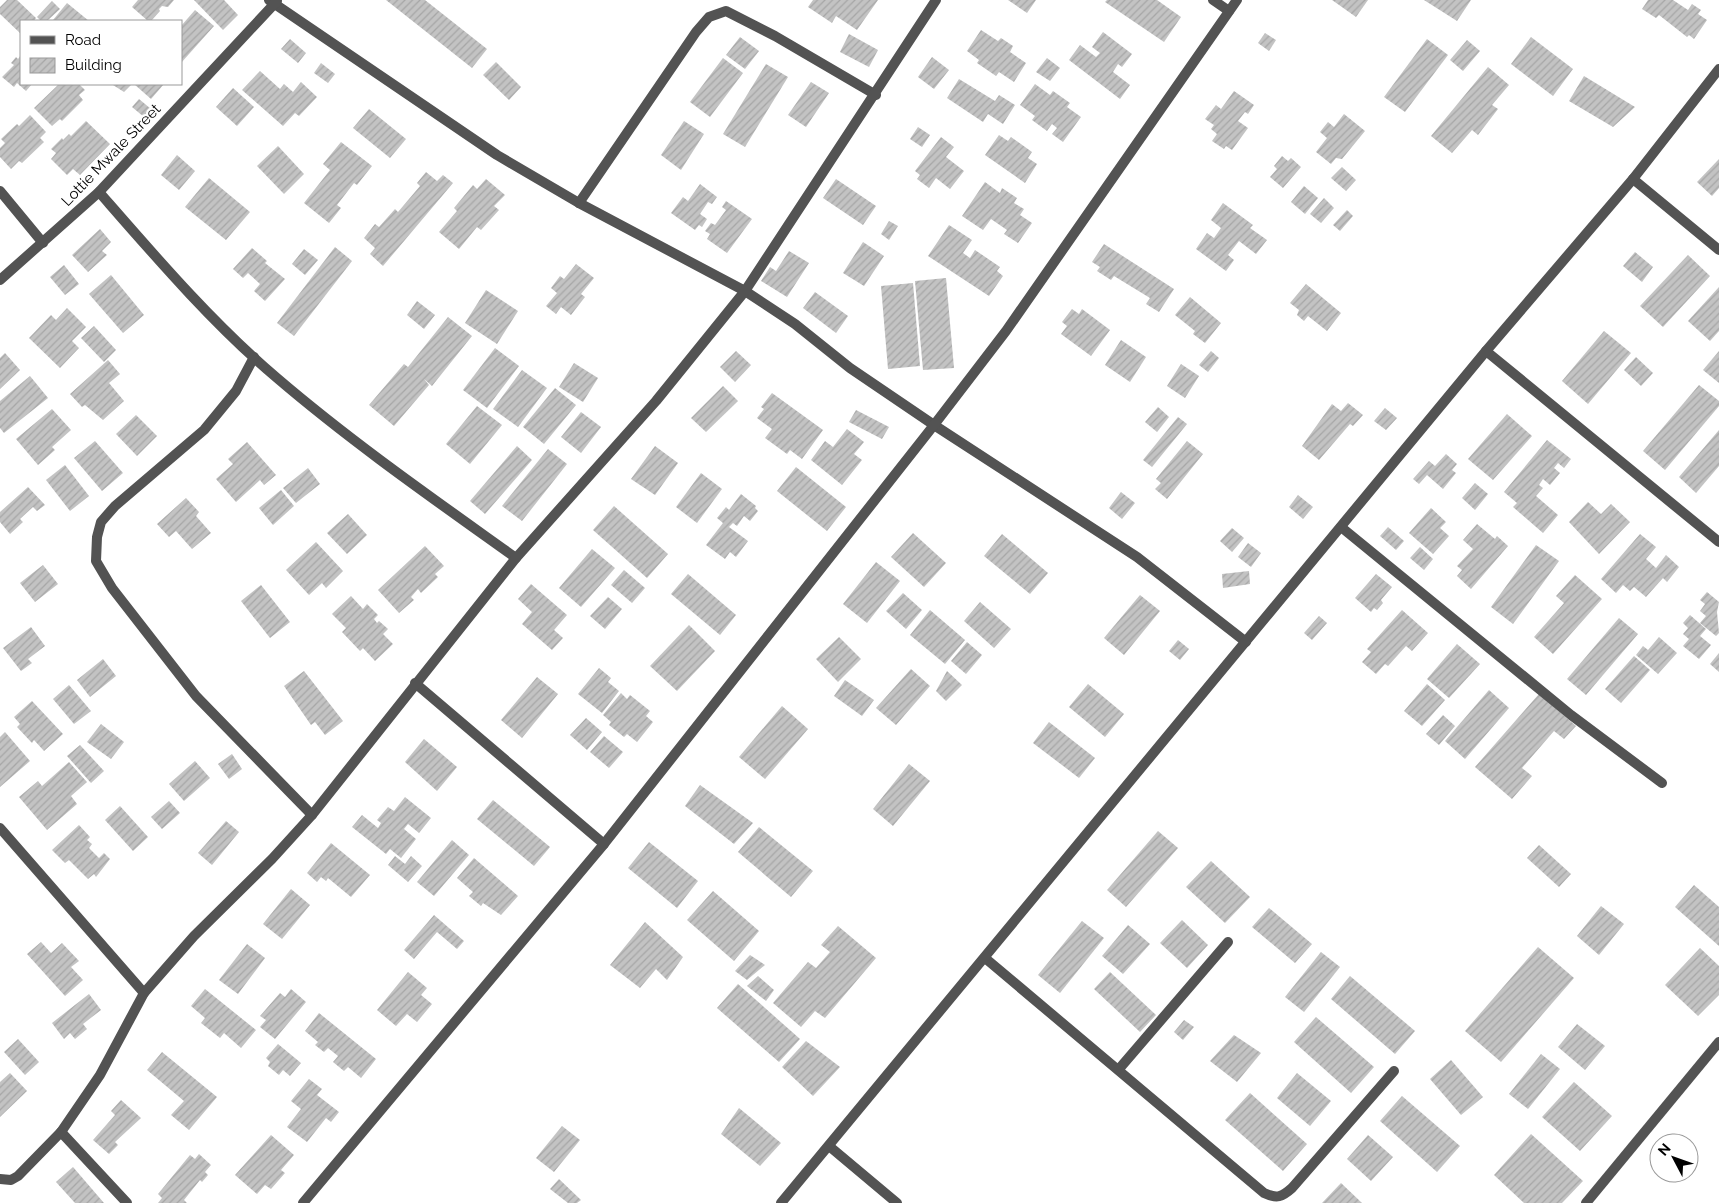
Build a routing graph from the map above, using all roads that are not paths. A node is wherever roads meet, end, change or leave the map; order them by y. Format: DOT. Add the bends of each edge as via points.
graph roads {
  1 [pos="936,0"];
  2 [pos="1213,0"];
  3 [pos="1237,0"];
  4 [pos="274,1"];
  5 [pos="1229,10"];
  6 [pos="1719,69"];
  7 [pos="876,95"];
  8 [pos="1633,179"];
  9 [pos="0,192"];
  10 [pos="99,192"];
  11 [pos="579,203"];
  12 [pos="43,243"];
  13 [pos="1719,250"];
  14 [pos="0,280"];
  15 [pos="745,291"];
  16 [pos="1486,351"];
  17 [pos="254,357"];
  18 [pos="934,425"];
  19 [pos="1341,527"];
  20 [pos="1719,542"];
  21 [pos="516,558"];
  22 [pos="1246,642"];
  23 [pos="415,683"];
  24 [pos="1662,783"];
  25 [pos="312,815"];
  26 [pos="0,828"];
  27 [pos="604,844"];
  28 [pos="1228,942"];
  29 [pos="985,958"];
  30 [pos="144,993"];
  31 [pos="1719,1042"];
  32 [pos="1119,1069"];
  33 [pos="1394,1071"];
  34 [pos="61,1132"];
  35 [pos="829,1146"];
  36 [pos="0,1178"];
  37 [pos="127,1203"];
  38 [pos="303,1203"];
  39 [pos="781,1203"];
  40 [pos="897,1203"];
  41 [pos="1586,1203"];
  1 -- 7 [label="street"];
  2 -- 5 [label="street"];
  3 -- 5 [label="street"];
  4 -- 10 [label="street, Lottie Mwale Street"];
  4 -- 11 [label="street" via="497,155"];
  5 -- 18 [label="street" via="1006,330"];
  6 -- 8 [label="street"];
  7 -- 11 [label="street" via="726,11 709,17"];
  7 -- 15 [label="street"];
  8 -- 13 [label="street"];
  8 -- 16 [label="street"];
  9 -- 12 [label="street"];
  10 -- 12 [label="street, Lottie Mwale Street"];
  10 -- 17 [label="street" via="162,264"];
  11 -- 15 [label="street"];
  12 -- 14 [label="street, Lottie Mwale Street"];
  15 -- 18 [label="street"];
  15 -- 21 [label="street" via="656,401"];
  16 -- 19 [label="street"];
  16 -- 20 [label="street"];
  17 -- 21 [label="street" via="340,430"];
  17 -- 25 [label="street" via="236,392 204,430 115,506 101,522 96,561 112,588 196,696"];
  18 -- 22 [label="street" via="1136,557"];
  18 -- 27 [label="street"];
  19 -- 22 [label="street"];
  19 -- 24 [label="street" via="1571,715"];
  21 -- 23 [label="street"];
  22 -- 29 [label="street"];
  23 -- 25 [label="street" via="370,745"];
  23 -- 27 [label="street"];
  25 -- 30 [label="street" via="194,936"];
  26 -- 30 [label="street"];
  27 -- 38 [label="street"];
  28 -- 32 [label="street"];
  29 -- 32 [label="street"];
  29 -- 35 [label="street"];
  30 -- 34 [label="street" via="100,1075"];
  31 -- 41 [label="street"];
  32 -- 33 [label="street" via="1264,1193 1273,1197 1282,1196 1292,1188"];
  34 -- 36 [label="street" via="18,1176 11,1180"];
  34 -- 37 [label="street"];
  35 -- 39 [label="street"];
  35 -- 40 [label="street"];
}
